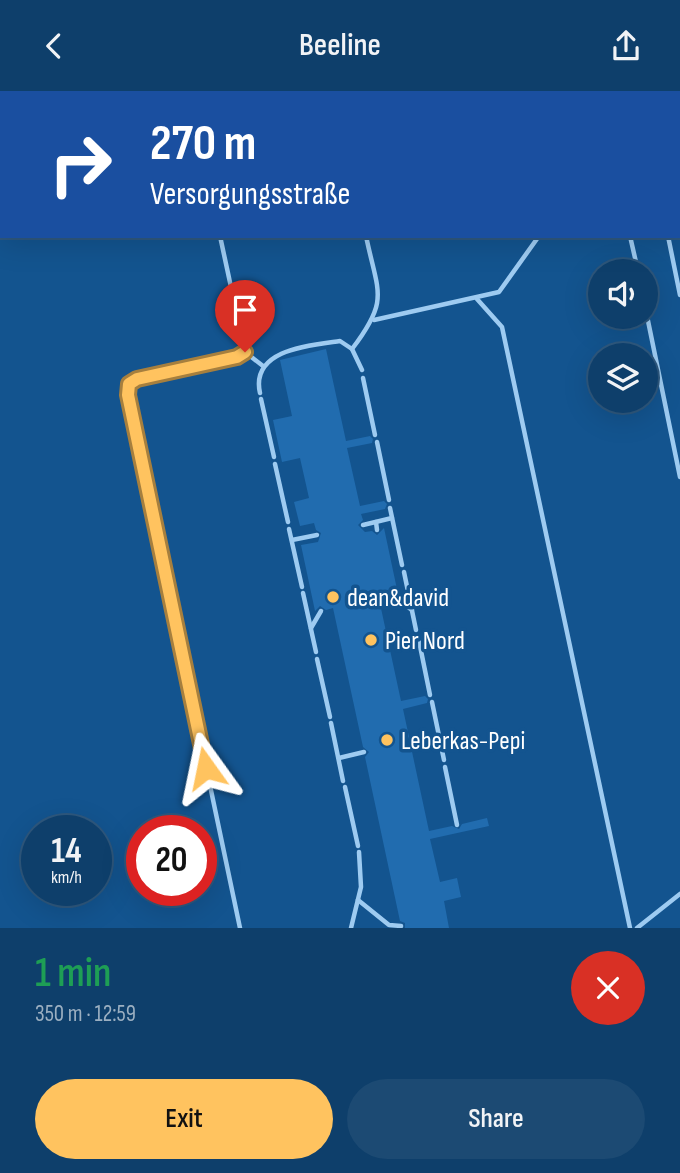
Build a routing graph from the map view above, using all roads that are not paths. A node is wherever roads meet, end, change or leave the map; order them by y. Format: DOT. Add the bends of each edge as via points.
graph roads {
  1 [pos="220,238"];
  2 [pos="366,238"];
  3 [pos="538,238"];
  4 [pos="630,238"];
  5 [pos="668,238"];
  6 [pos="635,259"];
  7 [pos="680,295"];
  8 [pos="477,299"];
  9 [pos="374,320"];
  10 [pos="650,329"];
  11 [pos="352,349"];
  12 [pos="245,352"];
  13 [pos="263,366"];
  14 [pos="362,370"];
  15 [pos="363,378"];
  16 [pos="375,435"];
  17 [pos="377,442"];
  18 [pos="680,477"];
  19 [pos="389,500"];
  20 [pos="390,508"];
  21 [pos="393,518"];
  22 [pos="376,522"];
  23 [pos="363,525"];
  24 [pos="377,530"];
  25 [pos="317,535"];
  26 [pos="305,537"];
  27 [pos="292,540"];
  28 [pos="306,544"];
  29 [pos="402,565"];
  30 [pos="404,572"];
  31 [pos="391,596"];
  32 [pos="412,610"];
  33 [pos="321,611"];
  34 [pos="311,629"];
  35 [pos="416,630"];
  36 [pos="418,636"];
  37 [pos="430,695"];
  38 [pos="432,702"];
  39 [pos="439,736"];
  40 [pos="410,742"];
  41 [pos="364,752"];
  42 [pos="338,758"];
  43 [pos="444,760"];
  44 [pos="445,767"];
  45 [pos="457,825"];
  46 [pos="680,894"];
  47 [pos="358,899"];
  48 [pos="401,926"];
  49 [pos="240,928"];
  50 [pos="351,928"];
  51 [pos="629,928"];
  52 [pos="637,928"];
  1 -- 12 [label="lane"];
  2 -- 9 [label="lane" via="380,300"];
  3 -- 8 [label="lane" via="499,292"];
  4 -- 6 [label="lane"];
  5 -- 7 [label="lane"];
  8 -- 9 [label="lane"];
  8 -- 51 [label="lane" via="502,327"];
  9 -- 11 [label="lane"];
  10 -- 18 [label="lane"];
  11 -- 13 [label="lane" via="340,341 320,344 279,353"];
  11 -- 14 [label="lane"];
  12 -- 13 [label="lane"];
  12 -- 49 [label="lane" via="137,379 129,384 128,395"];
  13 -- 27 [label="lane" via="258,384"];
  15 -- 16 [label="lane"];
  17 -- 19 [label="lane"];
  20 -- 21 [label="lane"];
  21 -- 22 [label="lane"];
  21 -- 29 [label="lane"];
  22 -- 23 [label="lane"];
  22 -- 24 [label="lane"];
  25 -- 26 [label="lane"];
  26 -- 27 [label="lane"];
  26 -- 28 [label="lane"];
  27 -- 34 [label="lane"];
  30 -- 32 [label="lane"];
  31 -- 32 [label="lane"];
  32 -- 35 [label="lane"];
  33 -- 34 [label="lane"];
  34 -- 42 [label="lane"];
  36 -- 37 [label="lane"];
  38 -- 39 [label="lane"];
  39 -- 40 [label="lane"];
  39 -- 43 [label="lane"];
  41 -- 42 [label="lane"];
  42 -- 47 [label="lane" via="362,869"];
  44 -- 45 [label="lane"];
  46 -- 52 [label="lane"];
  47 -- 48 [label="lane" via="389,925"];
  47 -- 50 [label="lane"];
}
